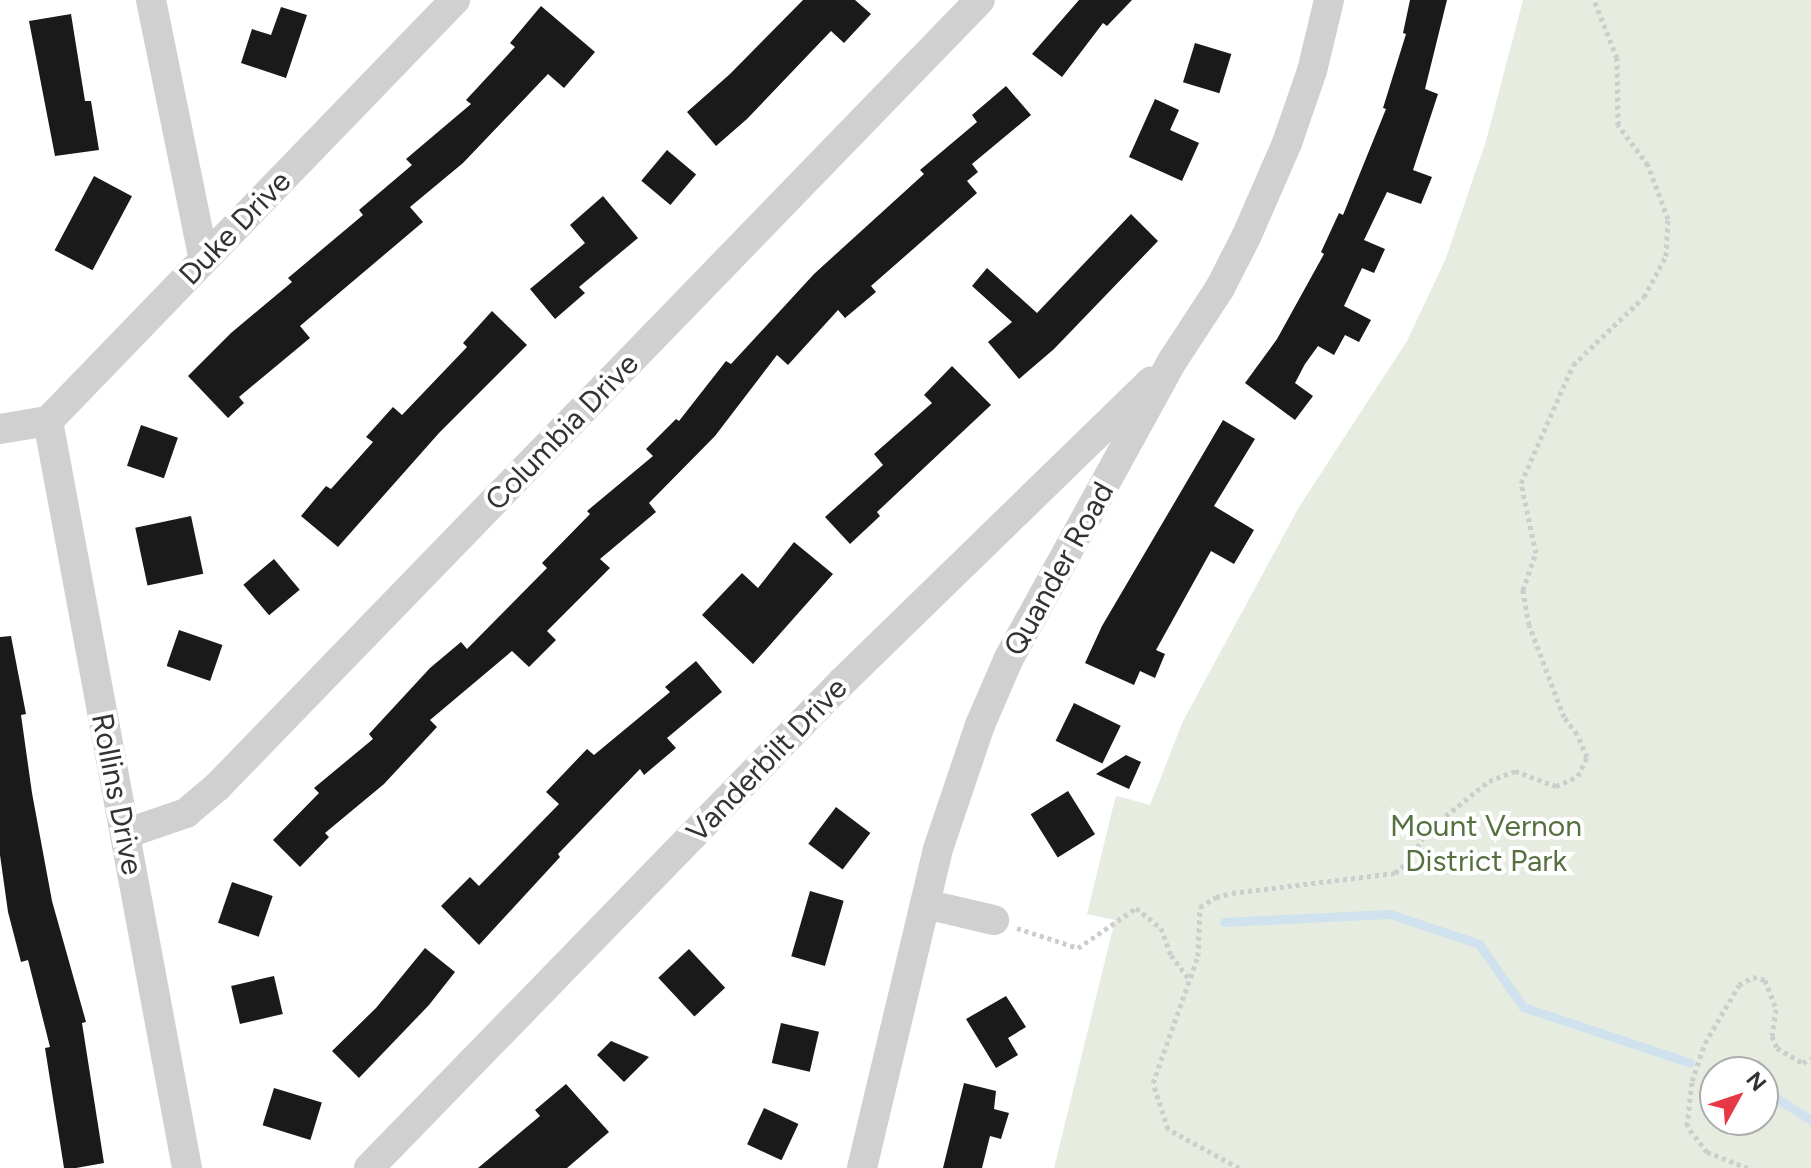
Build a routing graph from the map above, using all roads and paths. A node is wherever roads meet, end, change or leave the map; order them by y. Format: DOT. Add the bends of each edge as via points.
graph roads {
  1 [pos="151,0"];
  2 [pos="455,0"];
  3 [pos="980,0"];
  4 [pos="1329,0"];
  5 [pos="1594,0"];
  6 [pos="204,260"];
  7 [pos="1173,360"];
  8 [pos="48,421"];
  9 [pos="0,429"];
  10 [pos="125,834"];
  11 [pos="925,904"];
  12 [pos="994,920"];
  13 [pos="1190,980"];
  14 [pos="1811,1058"];
  15 [pos="187,1168"];
  16 [pos="369,1168"];
  17 [pos="862,1168"];
  18 [pos="1239,1168"];
  19 [pos="1748,1168"];
  1 -- 6 [label="street"];
  2 -- 6 [label="street, Duke Drive"];
  3 -- 10 [label="street, Columbia Drive" via="217,787 186,813"];
  4 -- 7 [label="street, Quander Road" via="1287,143 1220,288"];
  5 -- 13 [label="path" via="1617,58 1618,125 1648,165 1668,219 1666,256 1644,297 1573,365 1521,483 1536,553 1523,590 1529,625 1564,717 1587,757 1578,776 1556,786 1515,771 1489,781 1427,831 1395,873 1216,897 1200,907 1198,956"];
  6 -- 8 [label="street, Duke Drive"];
  7 -- 11 [label="street, Quander Road" via="1009,658 980,725"];
  7 -- 16 [label="street, Vanderbilt Drive" via="842,682"];
  8 -- 9 [label="street"];
  8 -- 10 [label="street, Rollins Drive"];
  10 -- 15 [label="street, Rollins Drive"];
  11 -- 12 [label="street"];
  11 -- 17 [label="street, Quander Road"];
  12 -- 13 [label="path" via="1078,948 1136,908 1161,928 1171,955"];
  13 -- 18 [label="path" via="1153,1083 1168,1129"];
  14 -- 19 [label="path" via="1803,1063 1777,1048 1772,1036 1776,1009 1765,980 1753,977 1739,985 1705,1043 1692,1081 1687,1126 1707,1152"];
}
